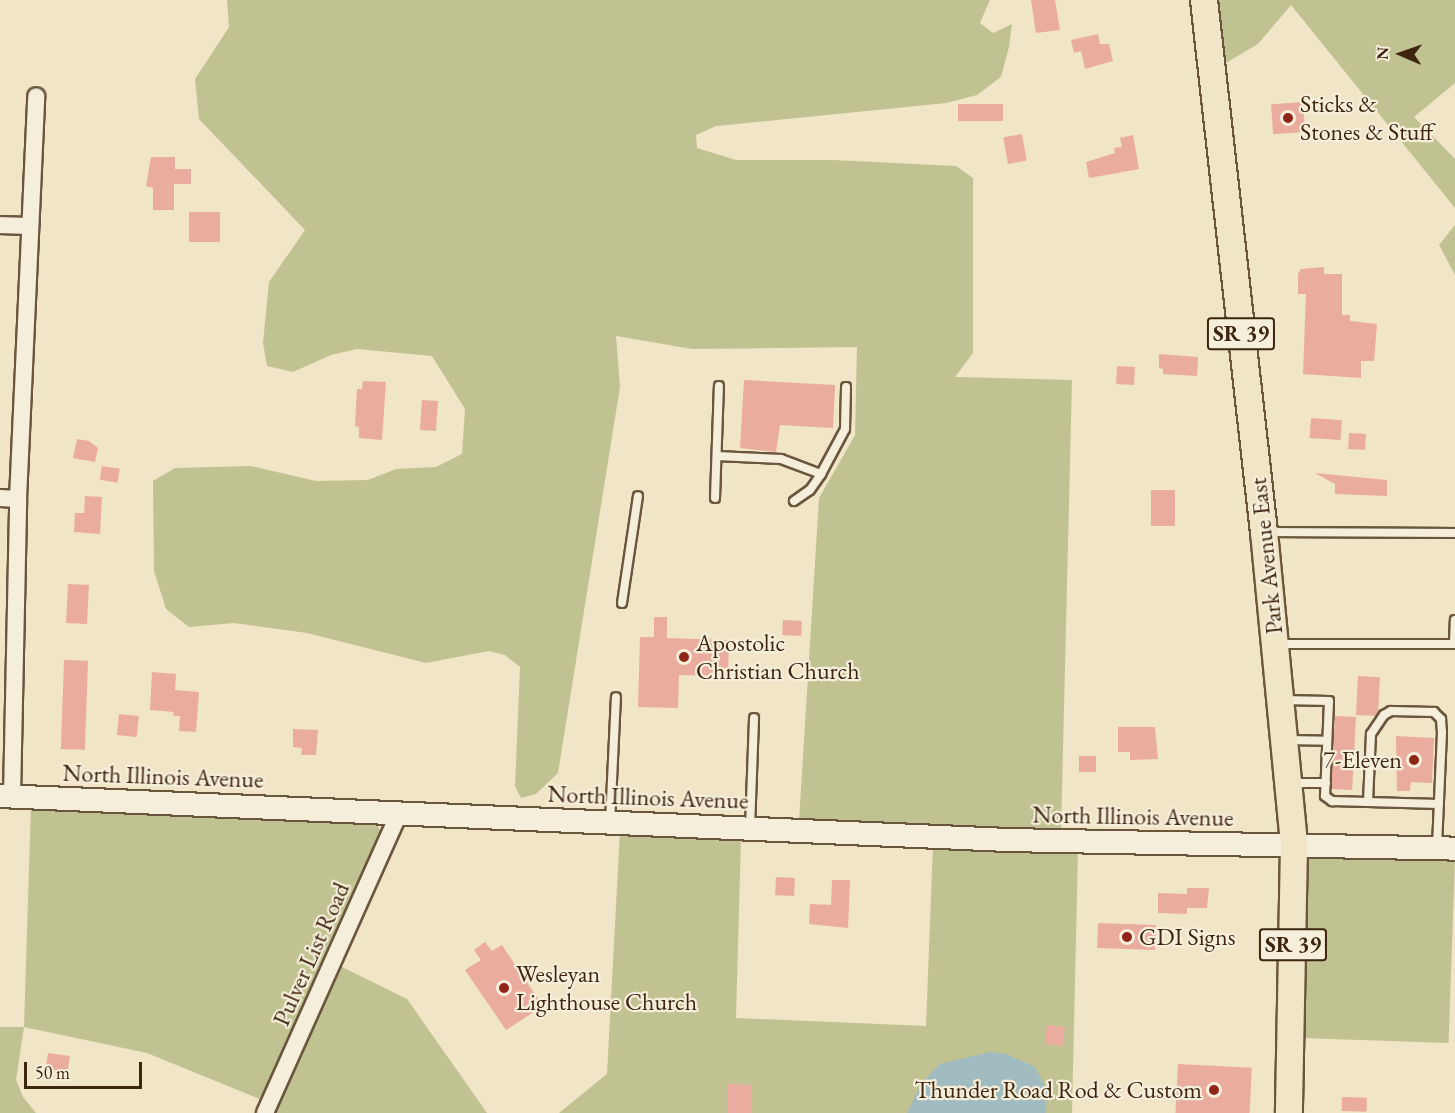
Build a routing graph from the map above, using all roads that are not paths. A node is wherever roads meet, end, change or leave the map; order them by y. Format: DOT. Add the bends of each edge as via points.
graph roads {
  1 [pos="1204,0"];
  2 [pos="36,96"];
  3 [pos="0,225"];
  4 [pos="29,226"];
  5 [pos="719,386"];
  6 [pos="846,387"];
  7 [pos="717,456"];
  8 [pos="821,474"];
  9 [pos="638,496"];
  10 [pos="0,498"];
  11 [pos="716,498"];
  12 [pos="18,499"];
  13 [pos="794,501"];
  14 [pos="1264,532"];
  15 [pos="1455,533"];
  16 [pos="622,603"];
  17 [pos="1455,620"];
  18 [pos="1275,644"];
  19 [pos="1454,644"];
  20 [pos="616,697"];
  21 [pos="1281,700"];
  22 [pos="754,718"];
  23 [pos="1284,740"];
  24 [pos="1327,741"];
  25 [pos="1288,783"];
  26 [pos="1326,783"];
  27 [pos="6,796"];
  28 [pos="1368,802"];
  29 [pos="1439,804"];
  30 [pos="399,814"];
  31 [pos="610,823"];
  32 [pos="750,829"];
  33 [pos="1294,846"];
  34 [pos="1446,849"];
  35 [pos="265,1113"];
  36 [pos="1289,1113"];
  1 -- 14 [label="main road, Park Avenue East / SR 39"];
  2 -- 4 [label="street"];
  3 -- 4 [label="street"];
  4 -- 12 [label="street"];
  5 -- 7 [label="lane"];
  6 -- 8 [label="lane" via="845,429"];
  7 -- 8 [label="lane" via="781,459"];
  7 -- 11 [label="lane"];
  8 -- 13 [label="lane" via="810,490"];
  9 -- 16 [label="lane"];
  10 -- 12 [label="street"];
  12 -- 27 [label="street"];
  14 -- 15 [label="lane"];
  14 -- 18 [label="main road, Park Avenue East / SR 39"];
  17 -- 19 [label="lane"];
  18 -- 19 [label="lane"];
  18 -- 21 [label="main road, Park Avenue East / SR 39"];
  20 -- 31 [label="lane"];
  21 -- 23 [label="main road, Park Avenue East / SR 39"];
  21 -- 24 [label="lane" via="1329,701"];
  22 -- 32 [label="lane"];
  23 -- 24 [label="lane"];
  23 -- 25 [label="main road, Park Avenue East / SR 39"];
  24 -- 26 [label="lane"];
  25 -- 26 [label="lane"];
  25 -- 33 [label="main road, Park Avenue East / SR 39"];
  26 -- 28 [label="lane" via="1325,796 1332,801"];
  27 -- 30 [label="street, North Illinois Avenue"];
  28 -- 29 [label="lane"];
  28 -- 29 [label="lane" via="1371,734 1391,711 1423,711 1434,712 1441,719"];
  29 -- 34 [label="lane"];
  30 -- 31 [label="street, North Illinois Avenue"];
  30 -- 35 [label="street, Pulver List Road"];
  31 -- 32 [label="street, North Illinois Avenue"];
  32 -- 33 [label="street, North Illinois Avenue"];
  33 -- 34 [label="street, North Illinois Avenue"];
  33 -- 36 [label="main road, Park Avenue East / SR 39"];
}
